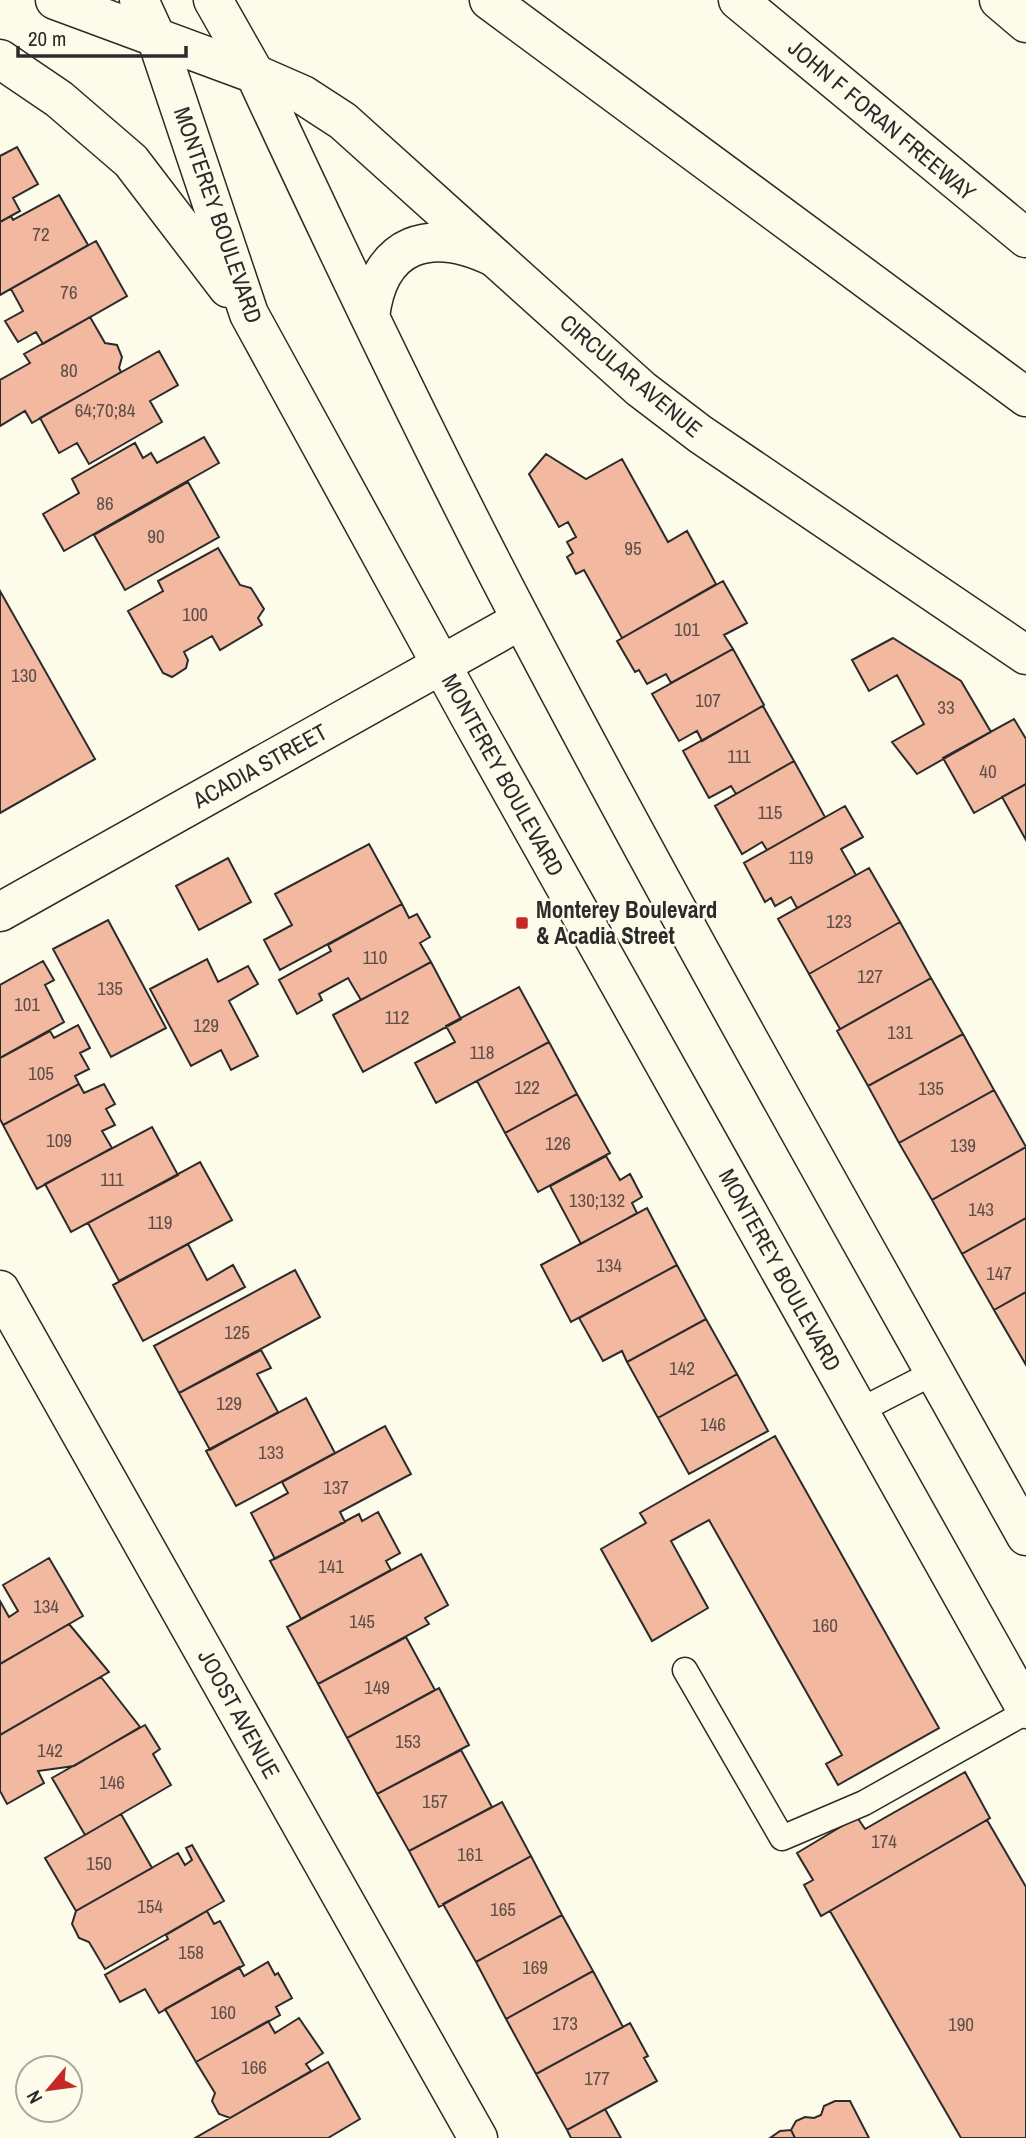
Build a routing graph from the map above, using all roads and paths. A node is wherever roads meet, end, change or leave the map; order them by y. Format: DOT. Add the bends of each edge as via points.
graph roads {
  1 [pos="55,0"];
  2 [pos="139,0"];
  3 [pos="213,0"];
  4 [pos="489,0"];
  5 [pos="738,0"];
  6 [pos="999,0"];
  7 [pos="1026,23"];
  8 [pos="156,37"];
  9 [pos="0,59"];
  10 [pos="255,74"];
  11 [pos="1026,238"];
  12 [pos="494,257"];
  13 [pos="248,314"];
  14 [pos="370,317"];
  15 [pos="1026,397"];
  16 [pos="521,620"];
  17 [pos="1026,655"];
  18 [pos="440,664"];
  19 [pos="0,912"];
  20 [pos="0,1290"];
  21 [pos="935,1372"];
  22 [pos="859,1411"];
  23 [pos="1026,1536"];
  24 [pos="685,1670"];
  25 [pos="1026,1711"];
  26 [pos="478,2138"];
  1 -- 8 [label="main road"];
  2 -- 8 [label="main road, MONTEREY BOULEVARD"];
  3 -- 10 [label="main road"];
  4 -- 15 [label="main road"];
  5 -- 11 [label="main road, JOHN F FORAN FREEWAY"];
  6 -- 7 [label="main road"];
  8 -- 10 [label="main road"];
  8 -- 13 [label="main road, MONTEREY BOULEVARD"];
  9 -- 13 [label="main road" via="59,99 131,161"];
  10 -- 12 [label="main road, CIRCULAR AVENUE" via="303,95 343,121"];
  10 -- 14 [label="main road"];
  12 -- 14 [label="main road" via="467,244 440,240 415,246 381,274"];
  12 -- 17 [label="main road, CIRCULAR AVENUE" via="586,342 700,434"];
  13 -- 18 [label="main road, MONTEREY BOULEVARD"];
  14 -- 16 [label="main road"];
  16 -- 18 [label="main road, ACADIA STREET"];
  16 -- 21 [label="main road"];
  18 -- 19 [label="main road, ACADIA STREET"];
  18 -- 22 [label="main road, MONTEREY BOULEVARD"];
  20 -- 26 [label="main road, JOOST AVENUE"];
  21 -- 22 [label="lane"];
  21 -- 23 [label="main road"];
  22 -- 25 [label="main road, MONTEREY BOULEVARD"];
  24 -- 25 [label="lane" via="782,1838 864,1803"];
}
